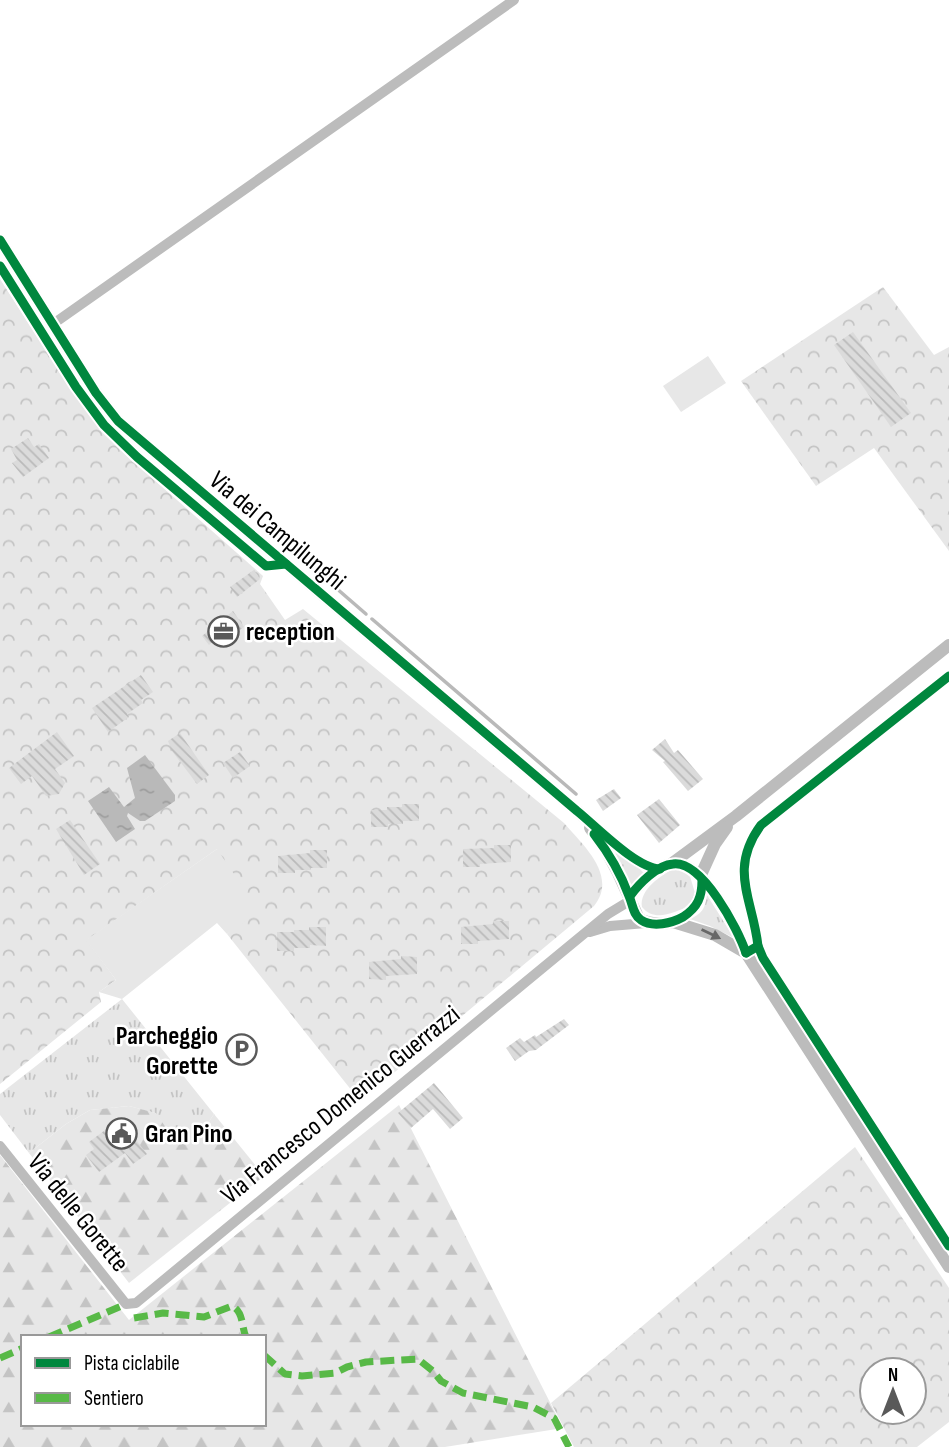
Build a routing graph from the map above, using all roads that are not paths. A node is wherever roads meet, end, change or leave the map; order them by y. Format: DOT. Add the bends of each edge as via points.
graph roads {
  1 [pos="514,0"];
  2 [pos="0,240"];
  3 [pos="53,324"];
  4 [pos="949,645"];
  5 [pos="578,811"];
  6 [pos="736,816"];
  7 [pos="708,863"];
  8 [pos="665,866"];
  9 [pos="701,879"];
  10 [pos="714,894"];
  11 [pos="630,898"];
  12 [pos="673,922"];
  13 [pos="646,923"];
  14 [pos="583,935"];
  15 [pos="746,953"];
  16 [pos="0,1146"];
  17 [pos="949,1267"];
  18 [pos="126,1304"];
  1 -- 3 [label="street"];
  2 -- 3 [label="street, Via dei Campilunghi"];
  3 -- 5 [label="street, Via dei Campilunghi" via="118,421"];
  4 -- 6 [label="street"];
  5 -- 8 [label="street, Via dei Campilunghi" via="639,862 651,869"];
  5 -- 11 [label="street, Via dei Campilunghi" via="604,847"];
  6 -- 7 [label="street" via="715,844"];
  6 -- 8 [label="street"];
  7 -- 9 [label="street"];
  7 -- 10 [label="street"];
  8 -- 9 [label="street" via="683,864"];
  8 -- 11 [label="street"];
  9 -- 10 [label="street"];
  9 -- 12 [label="street" via="694,908"];
  10 -- 15 [label="street"];
  11 -- 13 [label="street" via="634,913"];
  11 -- 14 [label="street, Via Francesco Domenico Guerrazzi"];
  12 -- 13 [label="street"];
  12 -- 15 [label="street, one-way" via="715,935"];
  13 -- 14 [label="street, Via Francesco Domenico Guerrazzi" via="610,926"];
  14 -- 18 [label="street, Via Francesco Domenico Guerrazzi" via="136,1303"];
  15 -- 17 [label="street"];
  16 -- 18 [label="street, Via delle Gorette"];
}
